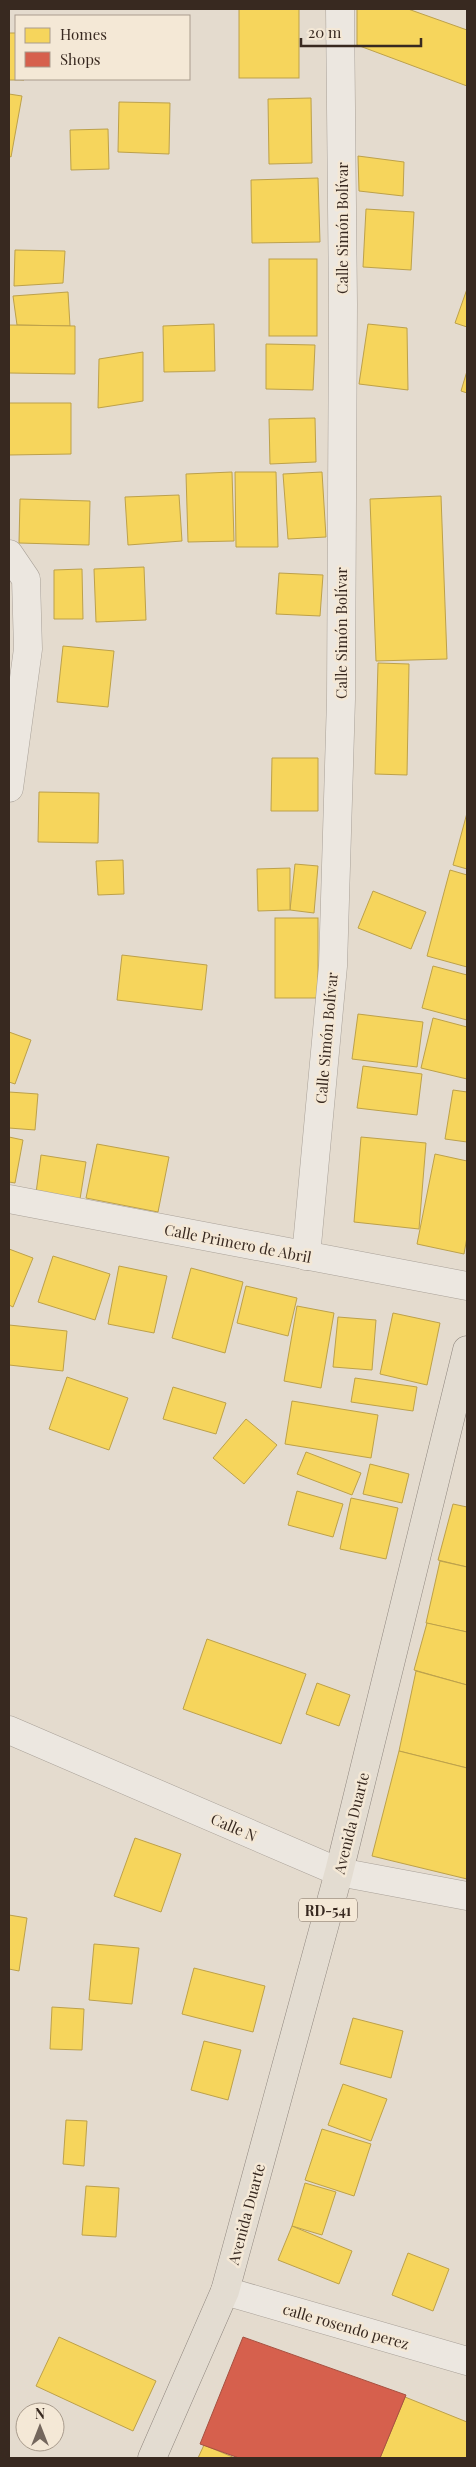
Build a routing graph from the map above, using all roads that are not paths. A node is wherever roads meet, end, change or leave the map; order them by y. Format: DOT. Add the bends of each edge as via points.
graph roads {
  1 [pos="340,9"];
  2 [pos="9,554"];
  3 [pos="9,788"];
  4 [pos="9,1199"];
  5 [pos="306,1256"];
  6 [pos="467,1286"];
  7 [pos="467,1350"];
  8 [pos="9,1730"];
  9 [pos="339,1872"];
  10 [pos="467,1896"];
  11 [pos="225,2291"];
  12 [pos="467,2361"];
  13 [pos="152,2458"];
  1 -- 5 [label="street, Calle Simón Bolívar" via="343,304 341,699 332,966"];
  2 -- 3 [label="street" via="26,579 28,649"];
  4 -- 5 [label="street, Calle Primero de Abril"];
  5 -- 6 [label="street, Calle Primero de Abril"];
  7 -- 9 [label="main road, Avenida Duarte / RD-541"];
  8 -- 9 [label="street, Calle N"];
  9 -- 10 [label="street, Calle N"];
  9 -- 11 [label="main road, Avenida Duarte / RD-541"];
  11 -- 12 [label="street, calle rosendo perez"];
  11 -- 13 [label="main road, Avenida Duarte / RD-541"];
}
